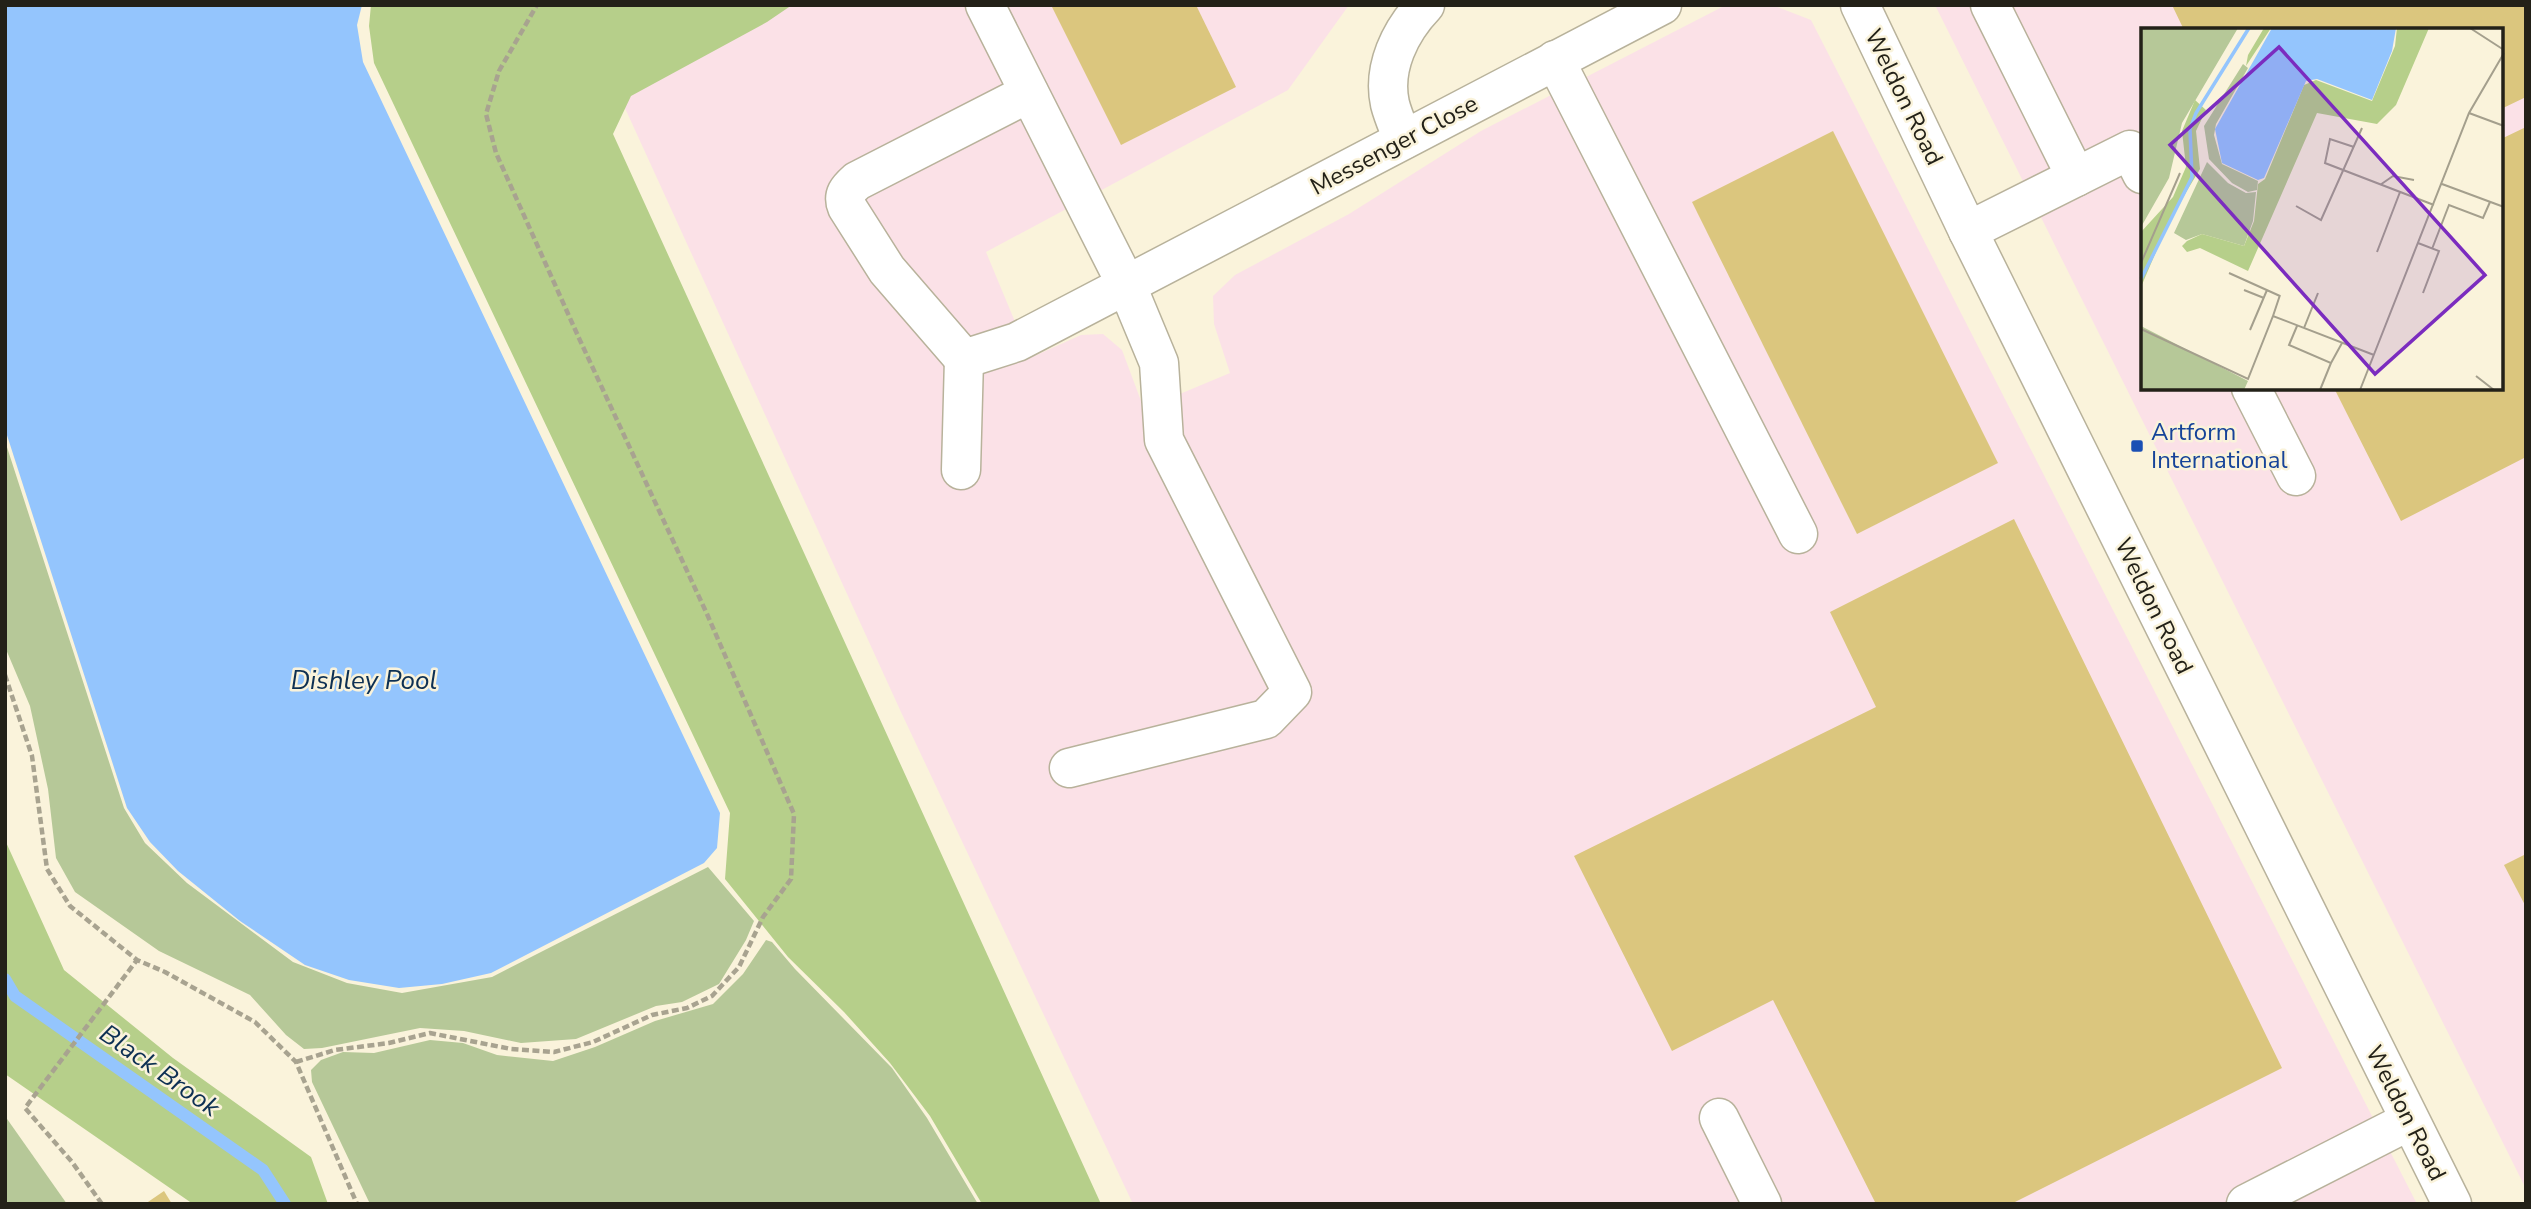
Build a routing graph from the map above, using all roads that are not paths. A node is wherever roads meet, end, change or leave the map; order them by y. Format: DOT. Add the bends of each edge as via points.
graph roads {
  1 [pos="985,5"];
  2 [pos="1426,5"];
  3 [pos="1662,5"];
  4 [pos="1860,5"];
  5 [pos="1990,5"];
  6 [pos="1555,60"];
  7 [pos="1029,93"];
  8 [pos="1403,140"];
  9 [pos="2141,170"];
  10 [pos="2076,177"];
  11 [pos="1968,231"];
  12 [pos="1127,286"];
  13 [pos="964,359"];
  14 [pos="2252,390"];
  15 [pos="961,470"];
  16 [pos="2296,477"];
  17 [pos="1798,534"];
  18 [pos="1069,768"];
  19 [pos="1719,1118"];
  20 [pos="2409,1121"];
  21 [pos="1762,1204"];
  22 [pos="2246,1204"];
  23 [pos="2452,1204"];
  1 -- 7 [label="street"];
  2 -- 8 [label="street" via="1397,45 1388,73 1390,104"];
  3 -- 6 [label="street, Messenger Close"];
  4 -- 11 [label="street, Weldon Road"];
  5 -- 10 [label="street"];
  6 -- 8 [label="street, Messenger Close"];
  6 -- 17 [label="street"];
  7 -- 12 [label="street"];
  7 -- 13 [label="street" via="857,181 844,200 887,270"];
  8 -- 12 [label="street, Messenger Close"];
  9 -- 10 [label="street" via="2130,150"];
  10 -- 11 [label="street"];
  11 -- 20 [label="street, Weldon Road"];
  12 -- 13 [label="street, Messenger Close" via="1017,342"];
  12 -- 18 [label="street" via="1159,363 1164,440 1292,692 1266,719"];
  13 -- 15 [label="street"];
  14 -- 16 [label="street"];
  19 -- 21 [label="street"];
  20 -- 22 [label="street"];
  20 -- 23 [label="street, Weldon Road"];
}
